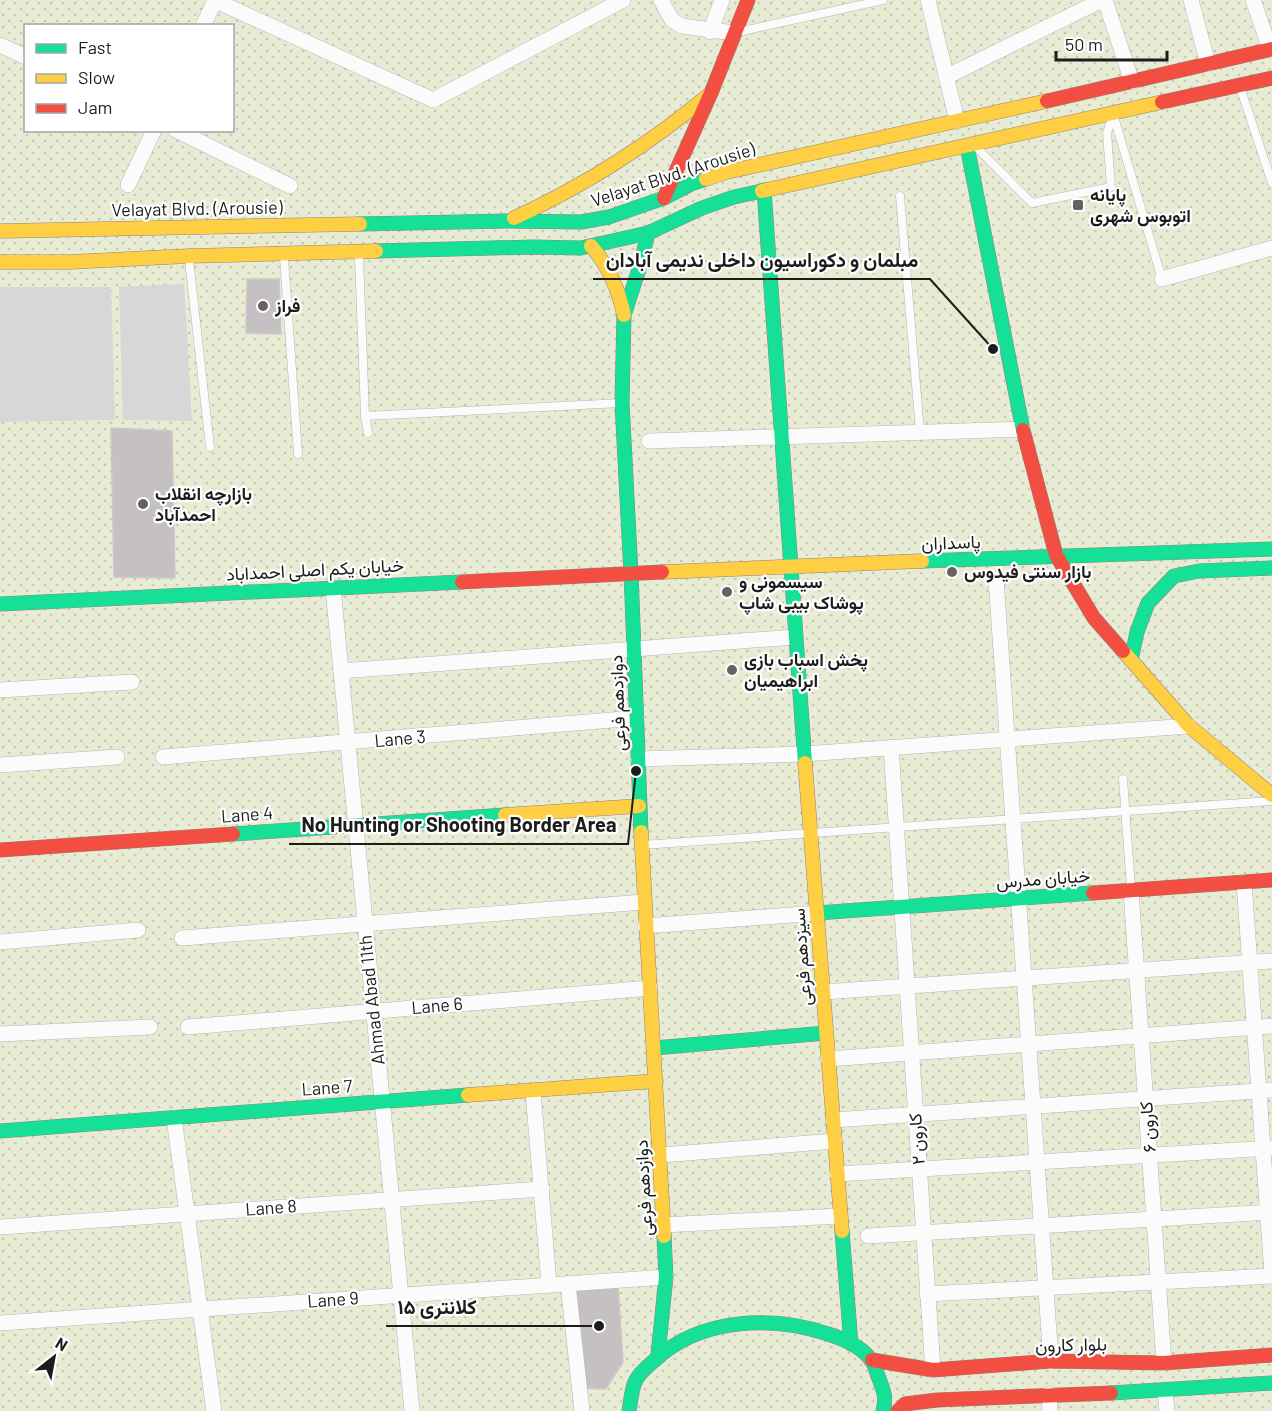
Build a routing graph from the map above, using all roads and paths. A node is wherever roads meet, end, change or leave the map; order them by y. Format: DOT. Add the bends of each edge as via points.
graph roads {
  1 [pos="214,0"];
  2 [pos="623,0"];
  3 [pos="661,0"];
  4 [pos="722,0"];
  5 [pos="748,0"];
  6 [pos="884,0"];
  7 [pos="928,0"];
  8 [pos="1103,0"];
  9 [pos="1191,0"];
  10 [pos="1253,0"];
  11 [pos="204,24"];
  12 [pos="710,32"];
  13 [pos="734,33"];
  14 [pos="0,45"];
  15 [pos="1271,49"];
  16 [pos="24,56"];
  17 [pos="1208,64"];
  18 [pos="946,77"];
  19 [pos="1272,78"];
  20 [pos="1132,82"];
  21 [pos="1240,85"];
  22 [pos="711,93"];
  23 [pos="1061,98"];
  24 [pos="1113,113"];
  25 [pos="957,121"];
  26 [pos="1068,124"];
  27 [pos="153,132"];
  28 [pos="180,132"];
  29 [pos="970,145"];
  30 [pos="1272,183"];
  31 [pos="128,185"];
  32 [pos="290,186"];
  33 [pos="764,190"];
  34 [pos="900,196"];
  35 [pos="664,198"];
  36 [pos="507,221"];
  37 [pos="342,225"];
  38 [pos="292,226"];
  39 [pos="0,231"];
  40 [pos="648,233"];
  41 [pos="591,246"];
  42 [pos="1272,248"];
  43 [pos="359,251"];
  44 [pos="343,252"];
  45 [pos="287,253"];
  46 [pos="189,256"];
  47 [pos="0,262"];
  48 [pos="1162,279"];
  49 [pos="624,315"];
  50 [pos="622,403"];
  51 [pos="365,416"];
  52 [pos="1023,429"];
  53 [pos="920,432"];
  54 [pos="368,433"];
  55 [pos="780,436"];
  56 [pos="649,441"];
  57 [pos="210,447"];
  58 [pos="298,454"];
  59 [pos="1272,549"];
  60 [pos="1056,555"];
  61 [pos="790,567"];
  62 [pos="1272,568"];
  63 [pos="631,573"];
  64 [pos="996,579"];
  65 [pos="333,588"];
  66 [pos="0,604"];
  67 [pos="795,637"];
  68 [pos="634,648"];
  69 [pos="1131,660"];
  70 [pos="341,671"];
  71 [pos="132,682"];
  72 [pos="0,690"];
  73 [pos="636,718"];
  74 [pos="1189,726"];
  75 [pos="1007,739"];
  76 [pos="348,743"];
  77 [pos="891,747"];
  78 [pos="804,754"];
  79 [pos="117,757"];
  80 [pos="163,758"];
  81 [pos="638,759"];
  82 [pos="0,765"];
  83 [pos="1123,778"];
  84 [pos="1272,795"];
  85 [pos="1272,801"];
  86 [pos="639,806"];
  87 [pos="1126,811"];
  88 [pos="1012,819"];
  89 [pos="356,826"];
  90 [pos="897,827"];
  91 [pos="811,833"];
  92 [pos="641,845"];
  93 [pos="0,850"];
  94 [pos="1272,880"];
  95 [pos="1244,882"];
  96 [pos="1131,891"];
  97 [pos="1018,899"];
  98 [pos="644,902"];
  99 [pos="901,907"];
  100 [pos="817,914"];
  101 [pos="365,923"];
  102 [pos="645,926"];
  103 [pos="138,930"];
  104 [pos="182,938"];
  105 [pos="0,942"];
  106 [pos="1272,961"];
  107 [pos="1250,963"];
  108 [pos="1137,970"];
  109 [pos="1023,978"];
  110 [pos="906,986"];
  111 [pos="650,988"];
  112 [pos="823,992"];
  113 [pos="374,1011"];
  114 [pos="1272,1026"];
  115 [pos="150,1027"];
  116 [pos="188,1027"];
  117 [pos="1254,1027"];
  118 [pos="0,1034"];
  119 [pos="826,1034"];
  120 [pos="1141,1036"];
  121 [pos="1028,1044"];
  122 [pos="654,1048"];
  123 [pos="911,1053"];
  124 [pos="828,1059"];
  125 [pos="656,1081"];
  126 [pos="533,1091"];
  127 [pos="1265,1091"];
  128 [pos="1146,1099"];
  129 [pos="382,1102"];
  130 [pos="1033,1106"];
  131 [pos="915,1114"];
  132 [pos="174,1118"];
  133 [pos="833,1120"];
  134 [pos="0,1131"];
  135 [pos="835,1141"];
  136 [pos="1268,1148"];
  137 [pos="661,1155"];
  138 [pos="1150,1155"];
  139 [pos="1036,1162"];
  140 [pos="919,1169"];
  141 [pos="837,1174"];
  142 [pos="542,1188"];
  143 [pos="392,1199"];
  144 [pos="1270,1212"];
  145 [pos="187,1214"];
  146 [pos="840,1216"];
  147 [pos="1154,1219"];
  148 [pos="1041,1225"];
  149 [pos="663,1226"];
  150 [pos="0,1227"];
  151 [pos="923,1232"];
  152 [pos="868,1236"];
  153 [pos="1272,1276"];
  154 [pos="666,1277"];
  155 [pos="1158,1282"];
  156 [pos="568,1284"];
  157 [pos="549,1285"];
  158 [pos="1046,1288"];
  159 [pos="927,1294"];
  160 [pos="401,1295"];
  161 [pos="200,1309"];
  162 [pos="0,1323"];
  163 [pos="851,1344"];
  164 [pos="658,1354"];
  165 [pos="1272,1355"];
  166 [pos="872,1360"];
  167 [pos="1051,1361"];
  168 [pos="1164,1363"];
  169 [pos="933,1370"];
  170 [pos="1272,1383"];
  171 [pos="1165,1391"];
  172 [pos="1049,1394"];
  173 [pos="937,1405"];
  174 [pos="214,1411"];
  175 [pos="412,1411"];
  176 [pos="582,1411"];
  177 [pos="628,1411"];
  178 [pos="883,1411"];
  179 [pos="898,1411"];
  180 [pos="1050,1411"];
  181 [pos="1167,1411"];
  1 -- 2 [label="street" via="433,100"];
  1 -- 11 [label="street"];
  3 -- 12 [label="street" via="672,20"];
  4 -- 12 [label="street"];
  5 -- 13 [label="street, دوازدهم فرعی"];
  6 -- 13 [label="lane"];
  7 -- 18 [label="street"];
  8 -- 18 [label="street"];
  8 -- 20 [label="street"];
  9 -- 17 [label="street"];
  10 -- 15 [label="street"];
  12 -- 13 [label="street"];
  13 -- 22 [label="street, دوازدهم فرعی"];
  14 -- 16 [label="street"];
  15 -- 17 [label="street, Velayat Blvd. (Arousie)"];
  17 -- 20 [label="street, Velayat Blvd. (Arousie)"];
  18 -- 25 [label="street"];
  19 -- 21 [label="street"];
  20 -- 23 [label="street, Velayat Blvd. (Arousie)"];
  21 -- 24 [label="street"];
  21 -- 30 [label="lane"];
  22 -- 35 [label="street, دوازدهم فرعی"];
  22 -- 36 [label="street" via="620,163"];
  23 -- 25 [label="street, Velayat Blvd. (Arousie)"];
  23 -- 26 [label="street"];
  24 -- 26 [label="street"];
  24 -- 29 [label="lane" via="1107,133 1111,187 1032,203"];
  24 -- 48 [label="lane"];
  25 -- 35 [label="street, Velayat Blvd. (Arousie)" via="727,172"];
  26 -- 29 [label="street"];
  27 -- 31 [label="street"];
  28 -- 32 [label="street"];
  29 -- 33 [label="street"];
  29 -- 52 [label="street"];
  33 -- 40 [label="street" via="702,208"];
  33 -- 55 [label="street, سیزدهم فرعی"];
  34 -- 53 [label="lane"];
  35 -- 36 [label="street, Velayat Blvd. (Arousie)" via="609,217 580,222"];
  35 -- 40 [label="street, دوازدهم فرعی"];
  36 -- 37 [label="street, Velayat Blvd. (Arousie)"];
  37 -- 38 [label="street, Velayat Blvd. (Arousie)"];
  37 -- 44 [label="street" via="337,239"];
  38 -- 39 [label="street, Velayat Blvd. (Arousie)"];
  38 -- 45 [label="street" via="296,240"];
  40 -- 41 [label="street"];
  40 -- 49 [label="street, دوازدهم فرعی"];
  41 -- 43 [label="street"];
  41 -- 49 [label="street" via="606,262"];
  42 -- 48 [label="street"];
  43 -- 44 [label="street"];
  43 -- 51 [label="lane"];
  44 -- 45 [label="street"];
  45 -- 46 [label="street"];
  45 -- 58 [label="lane"];
  46 -- 47 [label="street"];
  46 -- 57 [label="lane"];
  49 -- 50 [label="street, دوازدهم فرعی"];
  50 -- 51 [label="lane"];
  50 -- 63 [label="street, دوازدهم فرعی"];
  51 -- 54 [label="lane"];
  52 -- 53 [label="street"];
  52 -- 60 [label="street"];
  53 -- 55 [label="street"];
  55 -- 56 [label="street"];
  55 -- 61 [label="street, سیزدهم فرعی"];
  59 -- 60 [label="street, پاسداران"];
  60 -- 61 [label="street, پاسداران"];
  60 -- 69 [label="street" via="1094,618"];
  61 -- 63 [label="street, پاسداران"];
  61 -- 67 [label="street, سیزدهم فرعی"];
  62 -- 69 [label="street" via="1174,576 1148,603"];
  63 -- 65 [label="street, خیابان یکم اصلی احمداباد"];
  63 -- 68 [label="street, دوازدهم فرعی"];
  64 -- 75 [label="street"];
  65 -- 66 [label="street, خیابان یکم اصلی احمداباد"];
  65 -- 70 [label="street, Ahmad Abad 11th"];
  67 -- 68 [label="street"];
  67 -- 78 [label="street, سیزدهم فرعی"];
  68 -- 70 [label="street"];
  68 -- 73 [label="street, دوازدهم فرعی"];
  69 -- 74 [label="street"];
  70 -- 76 [label="street, Ahmad Abad 11th"];
  71 -- 72 [label="street"];
  73 -- 76 [label="street, Lane 3"];
  73 -- 81 [label="street, دوازدهم فرعی"];
  74 -- 75 [label="street"];
  74 -- 84 [label="street"];
  75 -- 77 [label="street"];
  75 -- 88 [label="street"];
  76 -- 80 [label="street, Lane 3"];
  76 -- 89 [label="street, Ahmad Abad 11th"];
  77 -- 78 [label="street"];
  77 -- 90 [label="street, کارون ۲"];
  78 -- 81 [label="street"];
  78 -- 91 [label="street, سیزدهم فرعی"];
  79 -- 82 [label="street"];
  81 -- 86 [label="street, دوازدهم فرعی"];
  83 -- 87 [label="lane"];
  85 -- 87 [label="lane"];
  86 -- 89 [label="street, Lane 4"];
  86 -- 92 [label="street, دوازدهم فرعی"];
  87 -- 88 [label="lane"];
  87 -- 96 [label="lane"];
  88 -- 90 [label="lane"];
  88 -- 97 [label="street"];
  89 -- 93 [label="street, Lane 4"];
  89 -- 101 [label="street, Ahmad Abad 11th"];
  90 -- 91 [label="lane"];
  90 -- 99 [label="street, کارون ۲"];
  91 -- 92 [label="lane"];
  91 -- 100 [label="street, سیزدهم فرعی"];
  92 -- 98 [label="street, دوازدهم فرعی"];
  94 -- 95 [label="street, خیابان مدرس"];
  95 -- 96 [label="street, خیابان مدرس"];
  95 -- 107 [label="street"];
  96 -- 97 [label="street, خیابان مدرس"];
  96 -- 108 [label="street, کارون ۶"];
  97 -- 99 [label="street, خیابان مدرس"];
  97 -- 109 [label="street"];
  98 -- 101 [label="street"];
  98 -- 102 [label="street, دوازدهم فرعی"];
  99 -- 100 [label="street, خیابان مدرس"];
  99 -- 110 [label="street, کارون ۲"];
  100 -- 102 [label="street"];
  100 -- 112 [label="street, سیزدهم فرعی"];
  101 -- 104 [label="street"];
  101 -- 113 [label="street, Ahmad Abad 11th"];
  102 -- 111 [label="street, دوازدهم فرعی"];
  103 -- 105 [label="street"];
  106 -- 107 [label="street"];
  107 -- 108 [label="street"];
  107 -- 117 [label="street"];
  108 -- 109 [label="street"];
  108 -- 120 [label="street, کارون ۶"];
  109 -- 110 [label="street"];
  109 -- 121 [label="street"];
  110 -- 112 [label="street"];
  110 -- 123 [label="street, کارون ۲"];
  111 -- 113 [label="street, Lane 6"];
  111 -- 122 [label="street, دوازدهم فرعی"];
  112 -- 119 [label="street, سیزدهم فرعی"];
  113 -- 116 [label="street, Lane 6"];
  113 -- 129 [label="street, Ahmad Abad 11th"];
  114 -- 117 [label="street"];
  115 -- 118 [label="street"];
  117 -- 120 [label="street"];
  117 -- 127 [label="street"];
  119 -- 122 [label="street"];
  119 -- 124 [label="street, سیزدهم فرعی"];
  120 -- 121 [label="street"];
  120 -- 128 [label="street, کارون ۶"];
  121 -- 123 [label="street"];
  121 -- 130 [label="street"];
  122 -- 125 [label="street, دوازدهم فرعی"];
  123 -- 124 [label="street"];
  123 -- 131 [label="street, کارون ۲"];
  124 -- 133 [label="street, سیزدهم فرعی"];
  125 -- 126 [label="street, Lane 7"];
  125 -- 137 [label="street, دوازدهم فرعی"];
  126 -- 129 [label="street, Lane 7"];
  126 -- 142 [label="street"];
  127 -- 128 [label="street"];
  127 -- 136 [label="street"];
  128 -- 130 [label="street"];
  128 -- 138 [label="street, کارون ۶"];
  129 -- 132 [label="street, Lane 7"];
  129 -- 143 [label="street, Ahmad Abad 11th"];
  130 -- 131 [label="street"];
  130 -- 139 [label="street"];
  131 -- 133 [label="street"];
  131 -- 140 [label="street, کارون ۲"];
  132 -- 134 [label="street, Lane 7"];
  132 -- 145 [label="street"];
  133 -- 135 [label="street, سیزدهم فرعی"];
  135 -- 137 [label="street"];
  135 -- 141 [label="street, سیزدهم فرعی"];
  136 -- 138 [label="street"];
  136 -- 144 [label="street"];
  137 -- 149 [label="street, دوازدهم فرعی"];
  138 -- 139 [label="street"];
  138 -- 147 [label="street, کارون ۶"];
  139 -- 140 [label="street"];
  139 -- 148 [label="street"];
  140 -- 141 [label="street"];
  140 -- 151 [label="street, کارون ۲"];
  141 -- 146 [label="street, سیزدهم فرعی"];
  142 -- 143 [label="street, Lane 8"];
  142 -- 157 [label="street"];
  143 -- 145 [label="street, Lane 8"];
  143 -- 160 [label="street, Ahmad Abad 11th"];
  144 -- 147 [label="street"];
  144 -- 153 [label="street"];
  145 -- 150 [label="street, Lane 8"];
  145 -- 161 [label="street"];
  146 -- 149 [label="street"];
  146 -- 163 [label="street, سیزدهم فرعی"];
  147 -- 148 [label="street"];
  147 -- 155 [label="street, کارون ۶"];
  148 -- 151 [label="street"];
  148 -- 158 [label="street"];
  149 -- 154 [label="street, دوازدهم فرعی"];
  151 -- 152 [label="street"];
  151 -- 159 [label="street, کارون ۲"];
  153 -- 155 [label="street"];
  154 -- 156 [label="street, Lane 9"];
  154 -- 164 [label="street, دوازدهم فرعی"];
  155 -- 158 [label="street"];
  155 -- 168 [label="street, کارون ۶"];
  156 -- 157 [label="street, Lane 9"];
  156 -- 176 [label="street"];
  157 -- 160 [label="street, Lane 9"];
  158 -- 159 [label="street"];
  158 -- 167 [label="street"];
  159 -- 169 [label="street, کارون ۲"];
  160 -- 161 [label="street, Lane 9"];
  160 -- 175 [label="street, Ahmad Abad 11th"];
  161 -- 162 [label="street, Lane 9"];
  161 -- 174 [label="street"];
  163 -- 164 [label="street" via="798,1325 742,1324 709,1330"];
  163 -- 166 [label="street"];
  164 -- 177 [label="street" via="637,1378"];
  165 -- 168 [label="street, بلوار کارون"];
  166 -- 169 [label="street, بلوار کارون"];
  166 -- 178 [label="street" via="887,1397"];
  167 -- 168 [label="street, بلوار کارون"];
  167 -- 169 [label="street, بلوار کارون"];
  170 -- 171 [label="street"];
  171 -- 172 [label="street"];
  171 -- 181 [label="street"];
  172 -- 173 [label="street"];
  172 -- 180 [label="street"];
  173 -- 179 [label="street" via="905,1404"];
}
